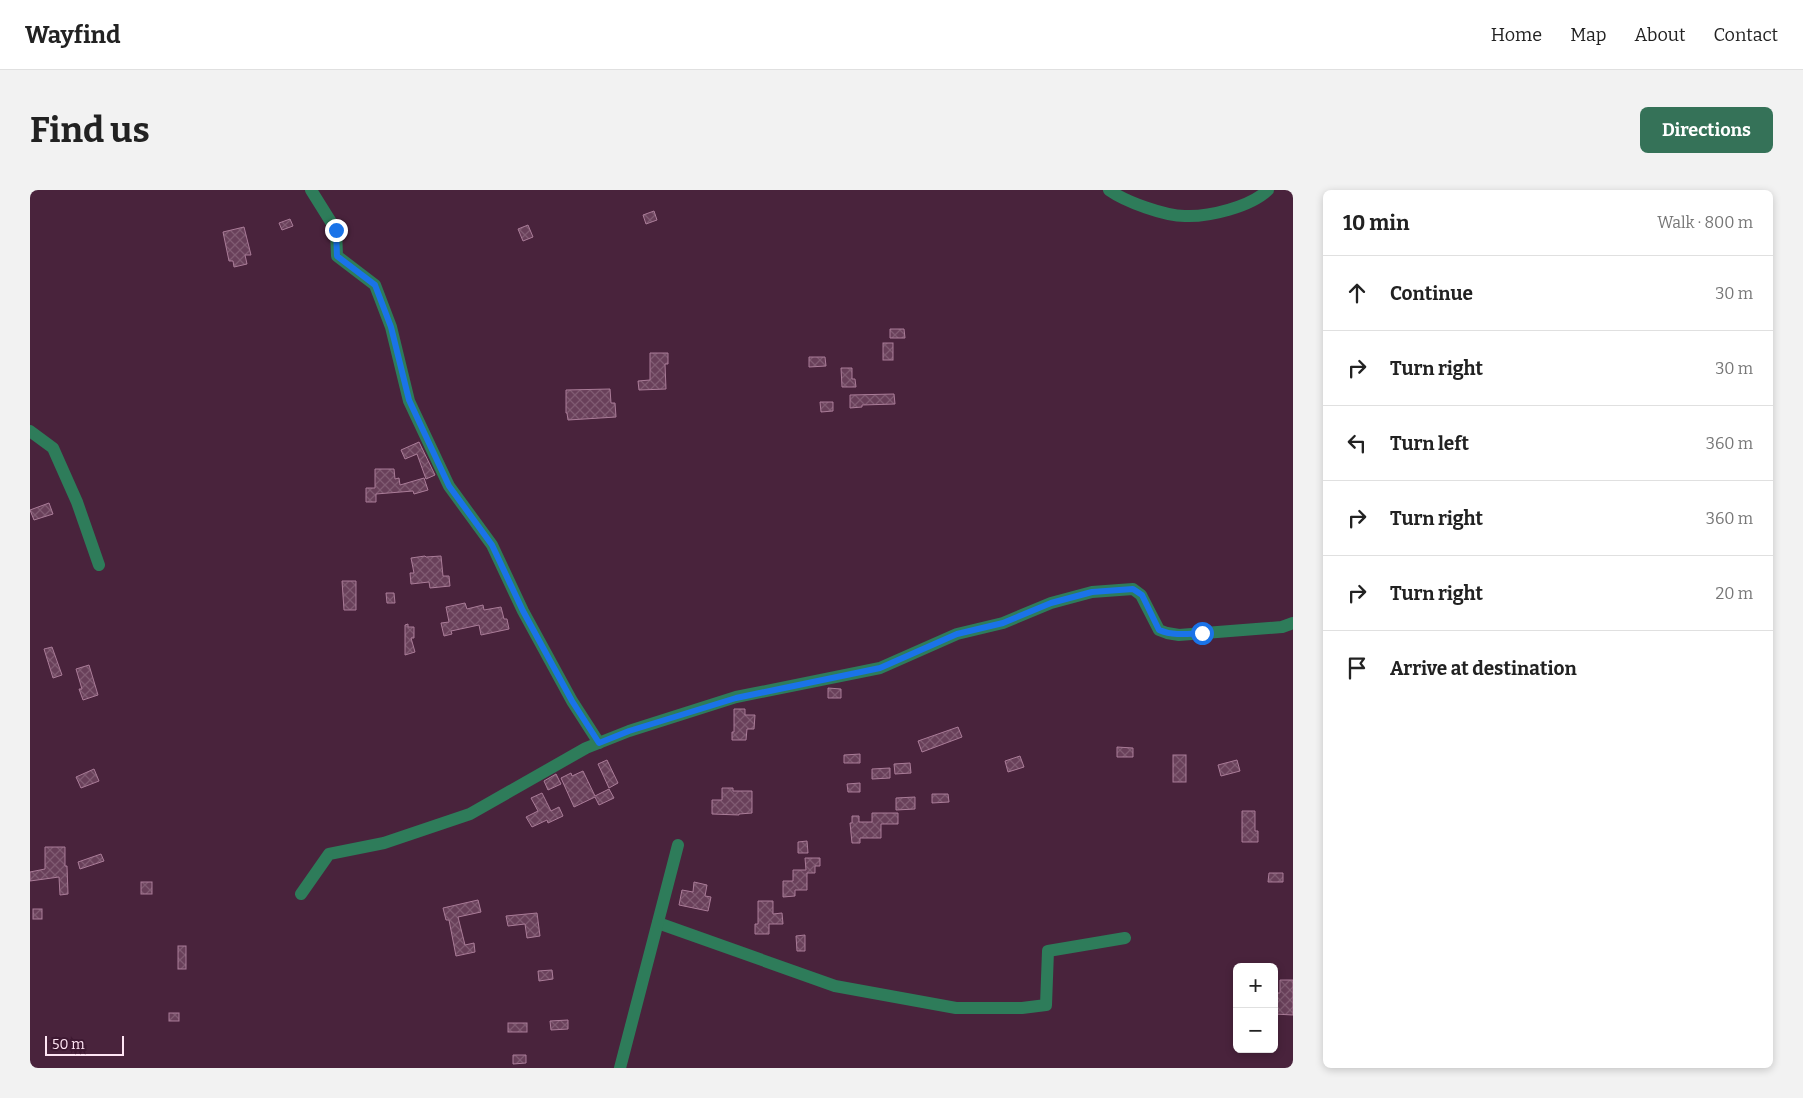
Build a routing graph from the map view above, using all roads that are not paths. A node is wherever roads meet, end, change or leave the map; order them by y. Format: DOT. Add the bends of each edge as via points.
graph roads {
  1 [pos="311,190"];
  2 [pos="1109,190"];
  3 [pos="1268,190"];
  4 [pos="30,431"];
  5 [pos="99,565"];
  6 [pos="1293,623"];
  7 [pos="599,743"];
  8 [pos="678,845"];
  9 [pos="302,894"];
  10 [pos="658,923"];
  11 [pos="1125,938"];
  12 [pos="620,1068"];
  1 -- 7 [label="street" via="336,230 337,256 375,285 391,327 409,400 449,486 492,545 523,611"];
  2 -- 3 [label="street" via="1142,207 1184,217 1243,205"];
  4 -- 5 [label="street" via="53,448 77,502"];
  6 -- 7 [label="street" via="1282,627 1179,635 1159,630 1142,595 1133,589 1092,592 1051,603 1003,623 957,634 880,668 736,698"];
  7 -- 9 [label="street" via="470,814 384,843 329,854"];
  8 -- 10 [label="street"];
  10 -- 11 [label="street" via="836,986 956,1008 1046,1005 1048,951"];
  10 -- 12 [label="street"];
}
